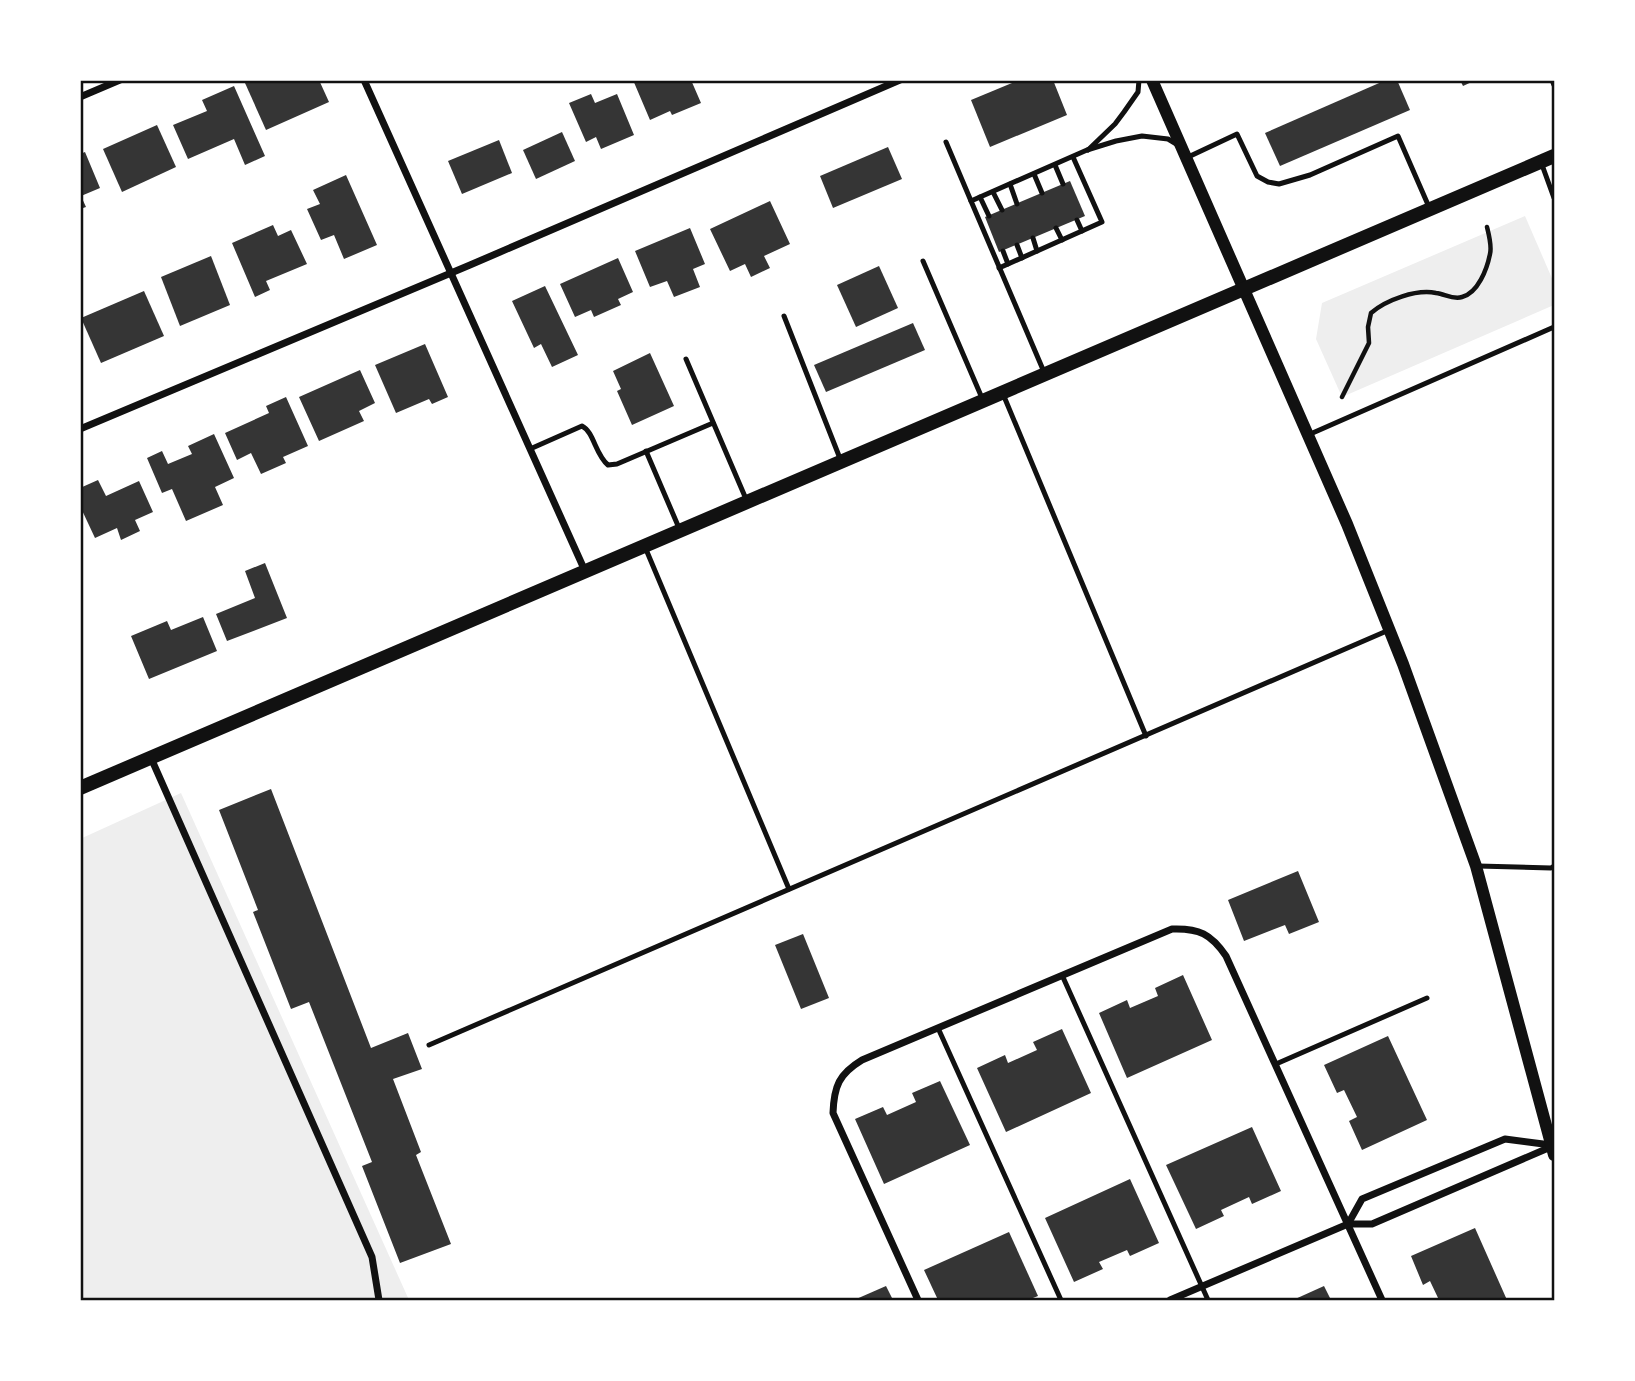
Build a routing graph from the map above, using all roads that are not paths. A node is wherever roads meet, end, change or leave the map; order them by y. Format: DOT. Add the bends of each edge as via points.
graph roads {
  1 [pos="120,80"];
  2 [pos="364,80"];
  3 [pos="900,80"];
  4 [pos="1139,80"];
  5 [pos="1152,80"];
  6 [pos="1552,80"];
  7 [pos="1555,85"];
  8 [pos="80,97"];
  9 [pos="946,142"];
  10 [pos="1087,150"];
  11 [pos="1183,152"];
  12 [pos="1073,157"];
  13 [pos="1548,158"];
  14 [pos="1055,165"];
  15 [pos="1034,174"];
  16 [pos="1010,184"];
  17 [pos="1063,184"];
  18 [pos="993,192"];
  19 [pos="1042,193"];
  20 [pos="980,197"];
  21 [pos="1555,198"];
  22 [pos="971,201"];
  23 [pos="1017,204"];
  24 [pos="1430,209"];
  25 [pos="1002,210"];
  26 [pos="989,216"];
  27 [pos="1077,220"];
  28 [pos="1056,228"];
  29 [pos="1082,231"];
  30 [pos="1033,238"];
  31 [pos="1062,240"];
  32 [pos="1017,245"];
  33 [pos="1003,251"];
  34 [pos="1037,251"];
  35 [pos="1022,258"];
  36 [pos="923,261"];
  37 [pos="1008,264"];
  38 [pos="999,268"];
  39 [pos="451,273"];
  40 [pos="1243,290"];
  41 [pos="784,316"];
  42 [pos="1555,327"];
  43 [pos="686,359"];
  44 [pos="1045,375"];
  45 [pos="1003,393"];
  46 [pos="984,401"];
  47 [pos="713,423"];
  48 [pos="80,429"];
  49 [pos="1308,435"];
  50 [pos="530,449"];
  51 [pos="646,451"];
  52 [pos="841,461"];
  53 [pos="747,502"];
  54 [pos="680,531"];
  55 [pos="645,545"];
  56 [pos="585,571"];
  57 [pos="1389,630"];
  58 [pos="1146,736"];
  59 [pos="151,758"];
  60 [pos="80,788"];
  61 [pos="1476,866"];
  62 [pos="1555,866"];
  63 [pos="789,889"];
  64 [pos="1062,975"];
  65 [pos="1427,998"];
  66 [pos="938,1028"];
  67 [pos="429,1045"];
  68 [pos="1276,1065"];
  69 [pos="1554,1148"];
  70 [pos="1348,1224"];
  71 [pos="1202,1287"];
  72 [pos="379,1300"];
  73 [pos="918,1300"];
  74 [pos="1061,1300"];
  75 [pos="1170,1300"];
  76 [pos="1208,1300"];
  77 [pos="1382,1300"];
  1 -- 8 [label="street"];
  2 -- 39 [label="street"];
  3 -- 39 [label="street"];
  4 -- 10 [label="lane" via="1138,92 1115,124"];
  5 -- 11 [label="street"];
  6 -- 7 [label="lane"];
  9 -- 22 [label="lane"];
  10 -- 11 [label="lane" via="1142,136 1168,139"];
  10 -- 12 [label="lane"];
  11 -- 24 [label="lane" via="1237,134 1257,176 1279,184 1398,136"];
  11 -- 40 [label="street"];
  12 -- 14 [label="lane"];
  12 -- 29 [label="lane" via="1102,222"];
  13 -- 21 [label="lane"];
  13 -- 24 [label="main road"];
  14 -- 15 [label="lane"];
  14 -- 17 [label="lane"];
  15 -- 16 [label="lane"];
  15 -- 19 [label="lane"];
  16 -- 18 [label="lane"];
  16 -- 23 [label="lane"];
  18 -- 20 [label="lane"];
  18 -- 25 [label="lane"];
  20 -- 22 [label="lane"];
  20 -- 26 [label="lane"];
  22 -- 38 [label="lane"];
  24 -- 40 [label="main road"];
  27 -- 29 [label="lane"];
  28 -- 31 [label="lane"];
  29 -- 31 [label="lane"];
  30 -- 34 [label="lane"];
  31 -- 34 [label="lane"];
  32 -- 35 [label="lane"];
  33 -- 37 [label="lane"];
  34 -- 35 [label="lane"];
  35 -- 37 [label="lane"];
  36 -- 46 [label="lane"];
  37 -- 38 [label="lane"];
  38 -- 44 [label="lane"];
  39 -- 48 [label="street"];
  39 -- 50 [label="street"];
  40 -- 44 [label="main road"];
  40 -- 49 [label="street"];
  41 -- 52 [label="lane"];
  42 -- 49 [label="lane"];
  43 -- 47 [label="lane"];
  44 -- 45 [label="main road"];
  45 -- 46 [label="main road"];
  45 -- 58 [label="lane"];
  46 -- 52 [label="main road"];
  47 -- 51 [label="lane"];
  47 -- 53 [label="lane"];
  49 -- 57 [label="street"];
  50 -- 51 [label="lane" via="582,426 608,465"];
  50 -- 56 [label="street"];
  51 -- 54 [label="lane"];
  52 -- 53 [label="main road"];
  53 -- 54 [label="main road"];
  54 -- 55 [label="main road"];
  55 -- 56 [label="main road"];
  55 -- 63 [label="lane"];
  56 -- 59 [label="main road"];
  57 -- 58 [label="lane"];
  57 -- 61 [label="street"];
  58 -- 63 [label="lane"];
  59 -- 60 [label="main road"];
  59 -- 72 [label="street" via="372,1257"];
  61 -- 62 [label="lane"];
  61 -- 69 [label="street"];
  63 -- 67 [label="lane"];
  64 -- 66 [label="street"];
  64 -- 68 [label="street" via="1172,929 1204,933 1226,956"];
  64 -- 71 [label="lane"];
  65 -- 68 [label="lane"];
  66 -- 73 [label="street" via="849,1068 838,1081 834,1097 834,1113"];
  66 -- 74 [label="lane"];
  68 -- 70 [label="street"];
  69 -- 70 [label="street" via="1372,1224"];
  69 -- 70 [label="street" via="1505,1139 1363,1199"];
  70 -- 71 [label="street"];
  70 -- 77 [label="street"];
  71 -- 75 [label="street"];
  71 -- 76 [label="lane"];
}
